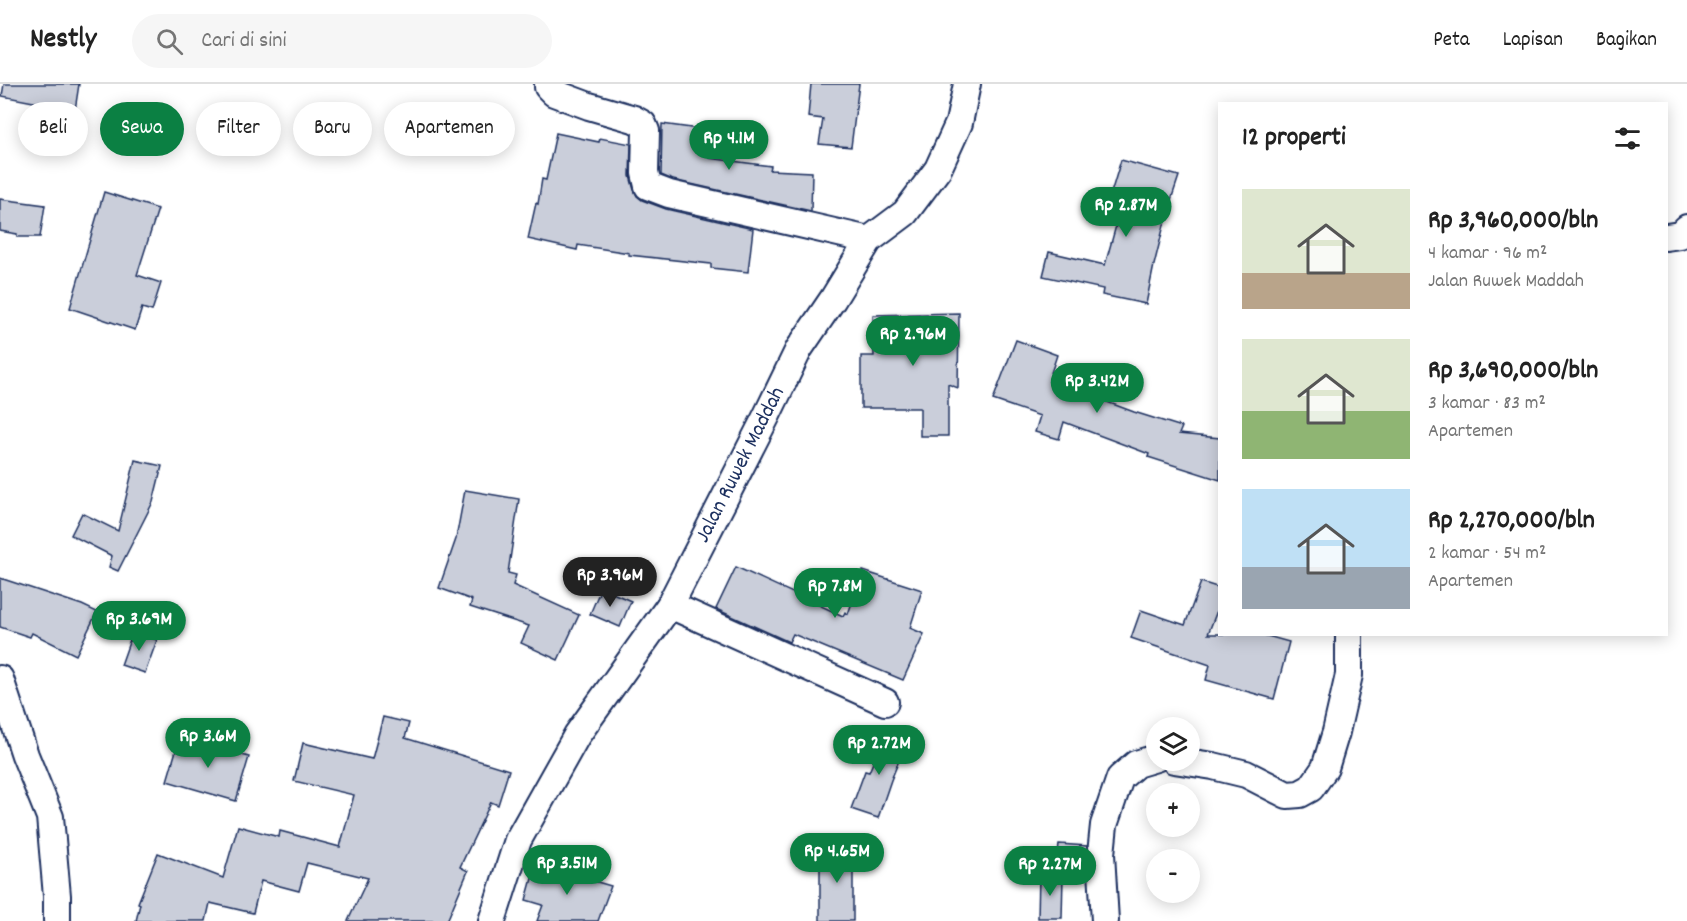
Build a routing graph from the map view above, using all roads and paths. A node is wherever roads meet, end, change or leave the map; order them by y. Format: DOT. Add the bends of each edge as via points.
graph roads {
  1 [pos="548,84"];
  2 [pos="967,84"];
  3 [pos="1687,228"];
  4 [pos="1668,237"];
  5 [pos="869,240"];
  6 [pos="670,605"];
  7 [pos="1349,636"];
  8 [pos="0,679"];
  9 [pos="885,702"];
  10 [pos="1146,761"];
  11 [pos="1200,764"];
  12 [pos="57,921"];
  13 [pos="492,921"];
  14 [pos="1105,921"];
  1 -- 5 [label="street" via="554,93 643,124 648,186"];
  2 -- 5 [label="street, Jalan Ruwek Maddah" via="959,123 938,169 905,213"];
  3 -- 4 [label="street" via="1680,235"];
  5 -- 6 [label="street, Jalan Ruwek Maddah" via="800,349"];
  6 -- 9 [label="street"];
  6 -- 13 [label="street, Jalan Ruwek Maddah" via="572,745 519,840"];
  7 -- 11 [label="street" via="1349,675 1336,732 1325,768 1311,788 1287,795 1246,774"];
  8 -- 12 [label="street" via="50,817"];
  10 -- 14 [label="street" via="1120,778 1104,825 1101,854"];
}
